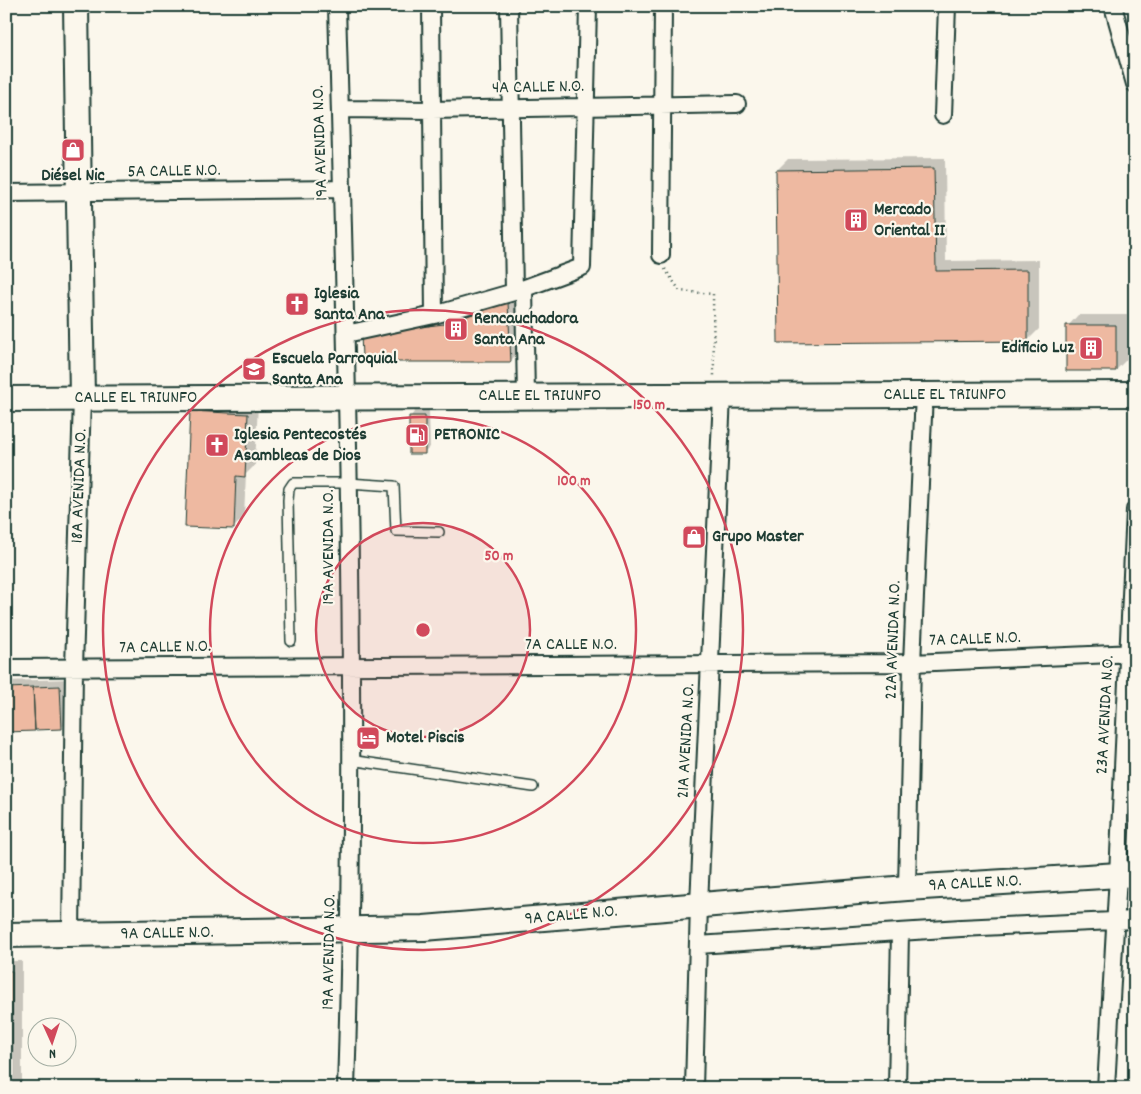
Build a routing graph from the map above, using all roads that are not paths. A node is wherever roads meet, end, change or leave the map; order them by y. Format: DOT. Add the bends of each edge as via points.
graph roads {
  1 [pos="76,6"];
  2 [pos="337,6"];
  3 [pos="431,6"];
  4 [pos="509,6"];
  5 [pos="588,6"];
  6 [pos="663,6"];
  7 [pos="947,6"];
  8 [pos="1113,6"];
  9 [pos="1135,84"];
  10 [pos="737,104"];
  11 [pos="662,105"];
  12 [pos="586,107"];
  13 [pos="511,108"];
  14 [pos="340,110"];
  15 [pos="432,110"];
  16 [pos="943,116"];
  17 [pos="342,189"];
  18 [pos="6,193"];
  19 [pos="79,193"];
  20 [pos="661,255"];
  21 [pos="519,290"];
  22 [pos="434,315"];
  23 [pos="346,334"];
  24 [pos="924,394"];
  25 [pos="1135,394"];
  26 [pos="526,396"];
  27 [pos="718,396"];
  28 [pos="347,397"];
  29 [pos="82,398"];
  30 [pos="6,399"];
  31 [pos="348,482"];
  32 [pos="1135,510"];
  33 [pos="439,532"];
  34 [pos="291,641"];
  35 [pos="1132,654"];
  36 [pos="912,662"];
  37 [pos="710,665"];
  38 [pos="350,666"];
  39 [pos="6,668"];
  40 [pos="74,668"];
  41 [pos="350,760"];
  42 [pos="533,787"];
  43 [pos="1127,875"];
  44 [pos="907,888"];
  45 [pos="699,904"];
  46 [pos="1135,920"];
  47 [pos="1116,921"];
  48 [pos="351,930"];
  49 [pos="900,932"];
  50 [pos="6,935"];
  51 [pos="71,935"];
  52 [pos="698,945"];
  53 [pos="346,1088"];
  54 [pos="694,1088"];
  55 [pos="897,1088"];
  56 [pos="1106,1088"];
  1 -- 19 [label="street, 18A AVENIDA N.O."];
  2 -- 14 [label="street, 19A AVENIDA N.O."];
  3 -- 15 [label="street"];
  4 -- 13 [label="street"];
  5 -- 12 [label="street"];
  6 -- 11 [label="street"];
  7 -- 16 [label="street"];
  8 -- 9 [label="street"];
  10 -- 11 [label="street, 4A CALLE N.O."];
  11 -- 12 [label="street, 4A CALLE N.O."];
  11 -- 20 [label="street"];
  12 -- 13 [label="street, 4A CALLE N.O."];
  12 -- 21 [label="street" via="582,267"];
  13 -- 15 [label="street, 4A CALLE N.O."];
  13 -- 21 [label="street"];
  14 -- 15 [label="street, 4A CALLE N.O."];
  14 -- 17 [label="street, 19A AVENIDA N.O."];
  15 -- 22 [label="street"];
  17 -- 19 [label="street, 5A CALLE N.O."];
  17 -- 23 [label="street, 19A AVENIDA N.O."];
  18 -- 19 [label="street, 5A CALLE N.O."];
  19 -- 29 [label="street, 18A AVENIDA N.O."];
  21 -- 22 [label="street"];
  21 -- 26 [label="street"];
  22 -- 23 [label="street"];
  23 -- 28 [label="street, 19A AVENIDA N.O."];
  24 -- 25 [label="street, CALLE EL TRIUNFO"];
  24 -- 27 [label="street, CALLE EL TRIUNFO"];
  24 -- 36 [label="street, 22A AVENIDA N.O."];
  26 -- 27 [label="street, CALLE EL TRIUNFO"];
  26 -- 28 [label="street, CALLE EL TRIUNFO"];
  27 -- 37 [label="street, 21A AVENIDA N.O."];
  28 -- 29 [label="street, CALLE EL TRIUNFO"];
  28 -- 31 [label="street, 19A AVENIDA N.O."];
  29 -- 30 [label="street, CALLE EL TRIUNFO"];
  29 -- 40 [label="street, 18A AVENIDA N.O."];
  31 -- 33 [label="lane" via="394,486 396,531"];
  31 -- 34 [label="lane" via="293,483 289,489"];
  31 -- 38 [label="street, 19A AVENIDA N.O."];
  32 -- 35 [label="street, 23A AVENIDA N.O."];
  35 -- 36 [label="street, 7A CALLE N.O."];
  35 -- 43 [label="street, 23A AVENIDA N.O."];
  36 -- 37 [label="street, 7A CALLE N.O."];
  36 -- 44 [label="street, 22A AVENIDA N.O."];
  37 -- 38 [label="street, 7A CALLE N.O."];
  37 -- 45 [label="street, 21A AVENIDA N.O."];
  38 -- 40 [label="street, 7A CALLE N.O."];
  38 -- 41 [label="street, 19A AVENIDA N.O."];
  39 -- 40 [label="street, 7A CALLE N.O."];
  40 -- 51 [label="street, 18A AVENIDA N.O."];
  41 -- 42 [label="lane"];
  41 -- 48 [label="street, 19A AVENIDA N.O."];
  43 -- 44 [label="street, 9A CALLE N.O."];
  43 -- 47 [label="street, 23A AVENIDA N.O."];
  44 -- 45 [label="street, 9A CALLE N.O."];
  45 -- 48 [label="street, 9A CALLE N.O." via="434,927"];
  45 -- 52 [label="street, 21A AVENIDA N.O."];
  46 -- 47 [label="street"];
  47 -- 49 [label="street"];
  47 -- 56 [label="street, 23A AVENIDA N.O."];
  48 -- 51 [label="street, 9A CALLE N.O."];
  48 -- 53 [label="street, 19A AVENIDA N.O."];
  49 -- 52 [label="street"];
  49 -- 55 [label="street"];
  50 -- 51 [label="street, 9A CALLE N.O."];
  52 -- 54 [label="street, 21A AVENIDA N.O."];
}
